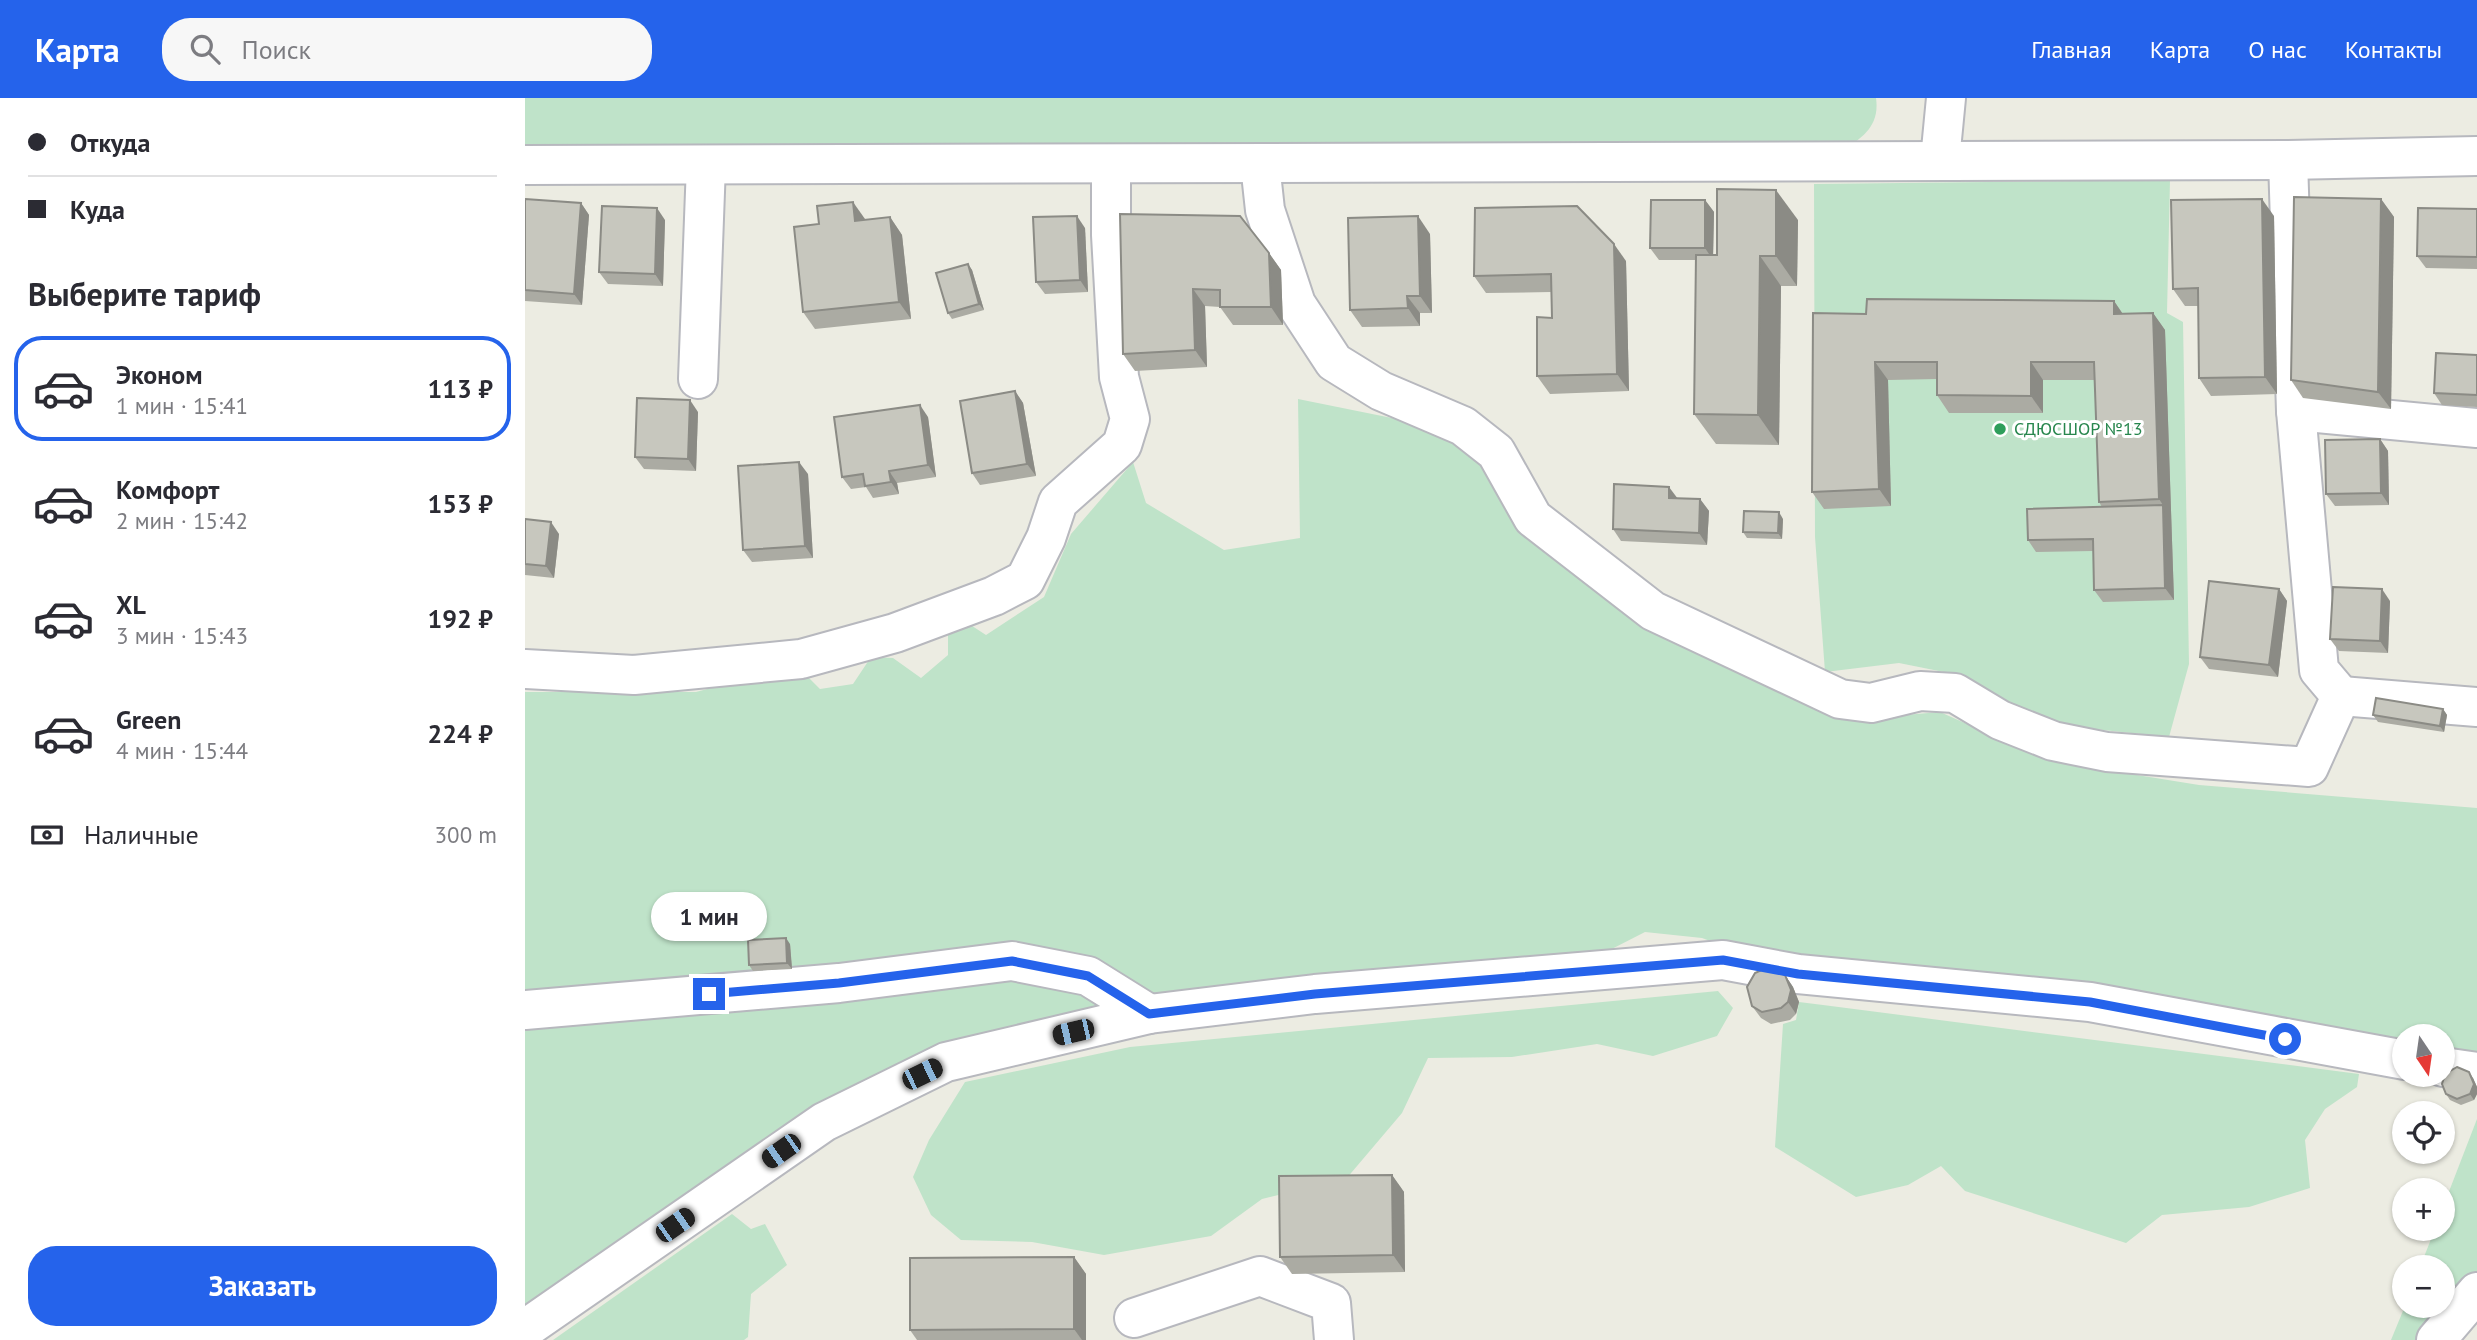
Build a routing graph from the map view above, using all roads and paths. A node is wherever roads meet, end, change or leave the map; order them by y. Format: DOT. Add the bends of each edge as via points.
graph roads {
  1 [pos="1946,98"];
  2 [pos="2477,156"];
  3 [pos="1940,160"];
  4 [pos="2288,160"];
  5 [pos="1111,164"];
  6 [pos="1260,164"];
  7 [pos="525,165"];
  8 [pos="706,165"];
  9 [pos="698,379"];
  10 [pos="2296,411"];
  11 [pos="2477,428"];
  12 [pos="525,669"];
  13 [pos="2341,696"];
  14 [pos="2477,707"];
  15 [pos="525,1010"];
  16 [pos="1149,1014"];
  17 [pos="2392,1058"];
  18 [pos="2455,1069"];
  19 [pos="2477,1072"];
  20 [pos="2477,1292"];
  21 [pos="1134,1318"];
  22 [pos="525,1329"];
  23 [pos="1334,1340"];
  24 [pos="2435,1340"];
  1 -- 3 [label="street"];
  2 -- 4 [label="street"];
  3 -- 4 [label="street"];
  3 -- 6 [label="street"];
  4 -- 10 [label="street"];
  5 -- 6 [label="street"];
  5 -- 8 [label="street"];
  5 -- 12 [label="street" via="1119,377 1130,419 1122,445 1058,502 1025,580 895,633 801,659 634,675"];
  6 -- 13 [label="street" via="1265,210 1296,304 1334,362 1381,391 1463,426 1496,452 1533,518 1653,611 1693,632 1840,699 1871,702 1920,691 1955,694 2000,720 2053,741 2107,752 2309,767"];
  7 -- 8 [label="street"];
  8 -- 9 [label="street"];
  10 -- 11 [label="street"];
  10 -- 13 [label="street" via="2319,670"];
  13 -- 14 [label="street"];
  15 -- 16 [label="street" via="839,983 1012,961 1088,976"];
  16 -- 17 [label="street" via="1315,994 1723,960 1798,974 2090,1002"];
  16 -- 22 [label="street" via="946,1062 824,1122"];
  18 -- 19 [label="street"];
  20 -- 24 [label="street"];
  21 -- 23 [label="street" via="1260,1276 1331,1303"];
}
